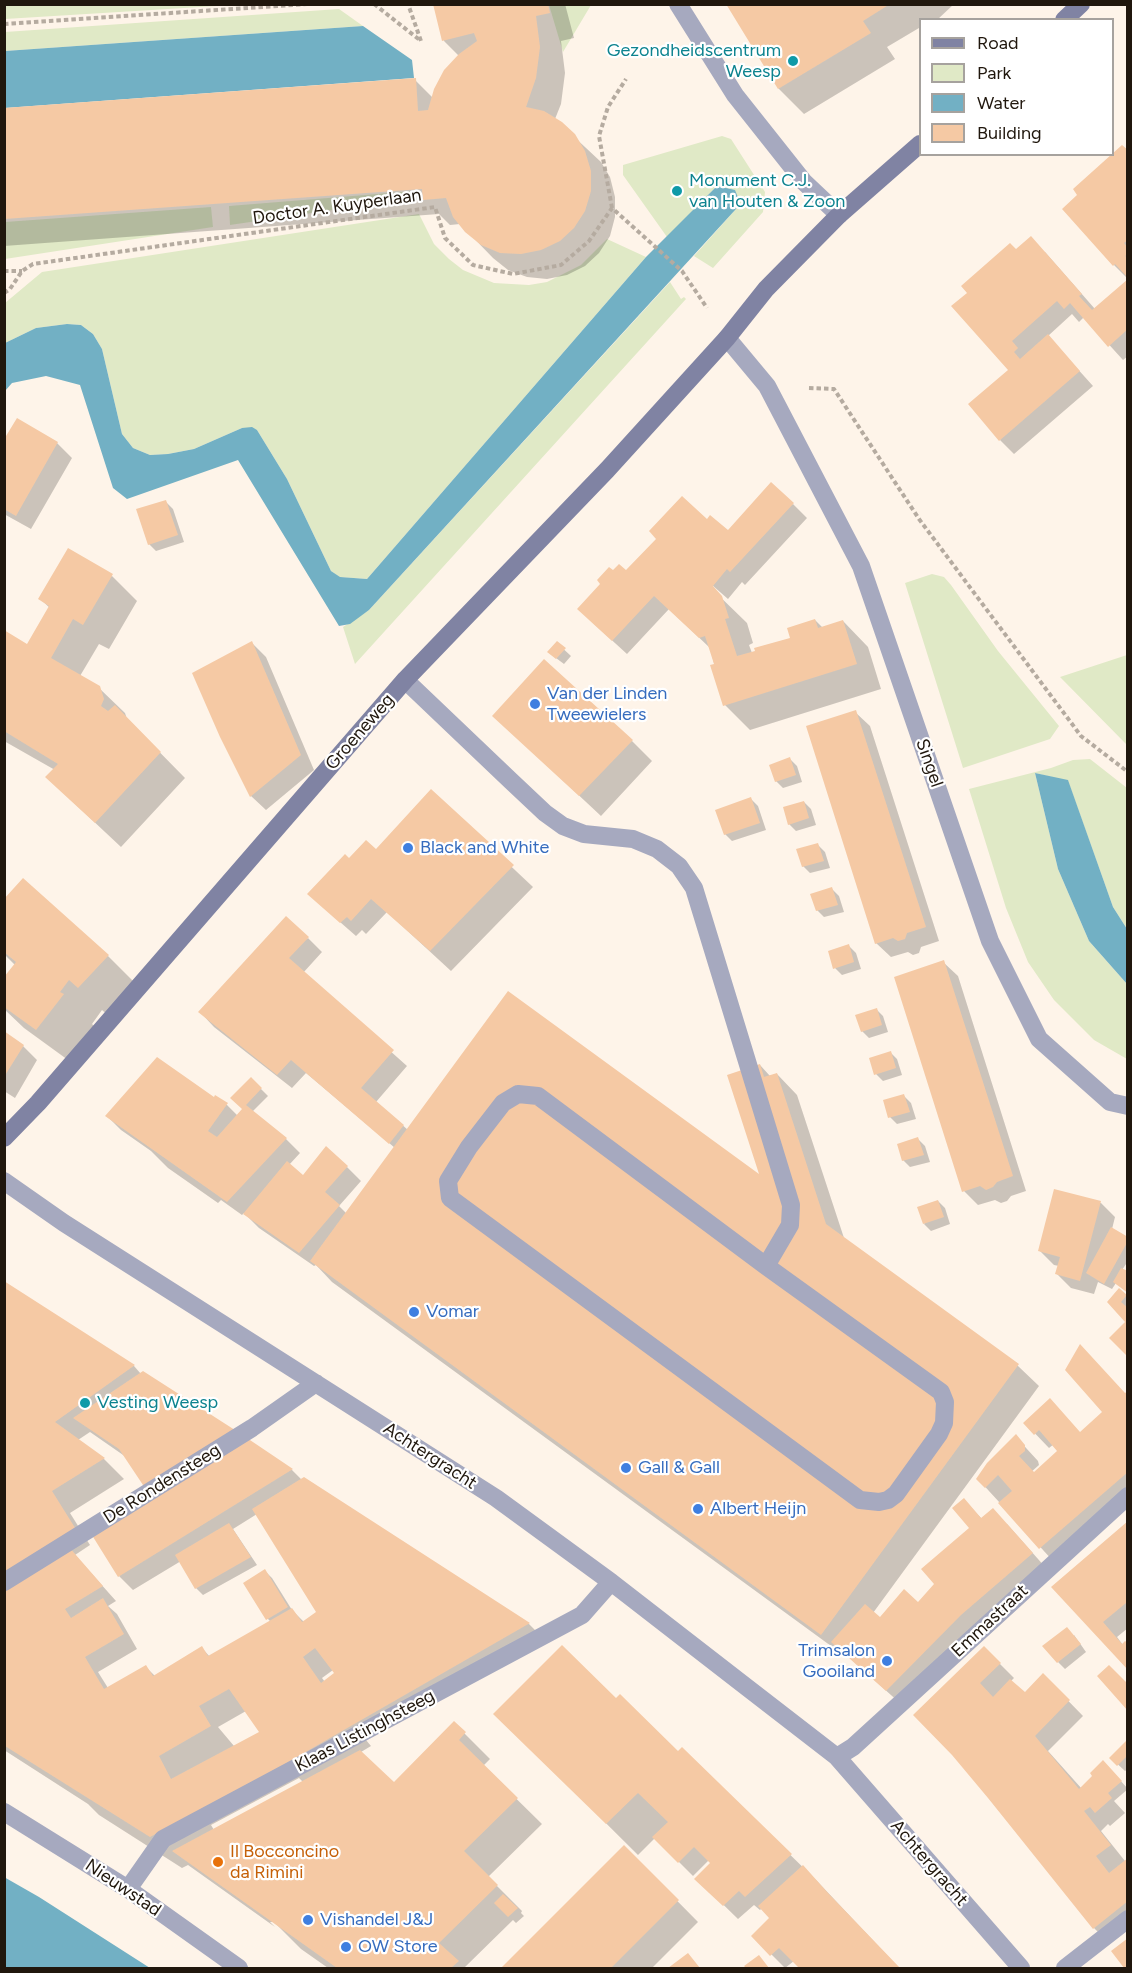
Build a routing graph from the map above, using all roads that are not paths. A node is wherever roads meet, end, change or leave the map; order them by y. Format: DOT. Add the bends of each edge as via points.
graph roads {
  1 [pos="678,4"];
  2 [pos="1081,4"];
  3 [pos="1066,18"];
  4 [pos="919,146"];
  5 [pos="839,215"];
  6 [pos="727,338"];
  7 [pos="405,680"];
  8 [pos="1128,1106"];
  9 [pos="4,1138"];
  10 [pos="4,1181"];
  11 [pos="766,1266"];
  12 [pos="316,1383"];
  13 [pos="1128,1496"];
  14 [pos="4,1582"];
  15 [pos="610,1582"];
  16 [pos="837,1757"];
  17 [pos="4,1812"];
  18 [pos="128,1889"];
  19 [pos="1128,1919"];
  20 [pos="239,1968"];
  21 [pos="1021,1968"];
  22 [pos="1065,1968"];
  1 -- 5 [label="street" via="735,94 804,182"];
  2 -- 3 [label="street"];
  4 -- 5 [label="street, Groeneweg"];
  5 -- 6 [label="street, Groeneweg" via="766,289"];
  6 -- 7 [label="street, Groeneweg" via="607,470"];
  6 -- 8 [label="street, Singel" via="766,386 861,566 990,941 1039,1039 1110,1102"];
  7 -- 9 [label="street, Groeneweg"];
  7 -- 11 [label="street" via="563,826 584,834 633,839 657,849 679,866 694,888 791,1205 789,1225"];
  10 -- 12 [label="street, Achtergracht"];
  11 -- 11 [label="street" via="538,1096 518,1094 503,1103 448,1181 450,1198 860,1500 888,1500 903,1487 939,1434 945,1413 941,1392"];
  12 -- 14 [label="street, De Rondensteeg" via="252,1428"];
  12 -- 15 [label="street, Achtergracht" via="496,1498"];
  13 -- 16 [label="street, Emmastraat" via="853,1747"];
  15 -- 16 [label="street, Achtergracht"];
  15 -- 18 [label="street, Klaas Listinghsteeg" via="582,1615 163,1839"];
  16 -- 21 [label="street, Achtergracht"];
  17 -- 18 [label="street, Nieuwstad"];
  18 -- 20 [label="street, Nieuwstad"];
  19 -- 22 [label="street"];
}
